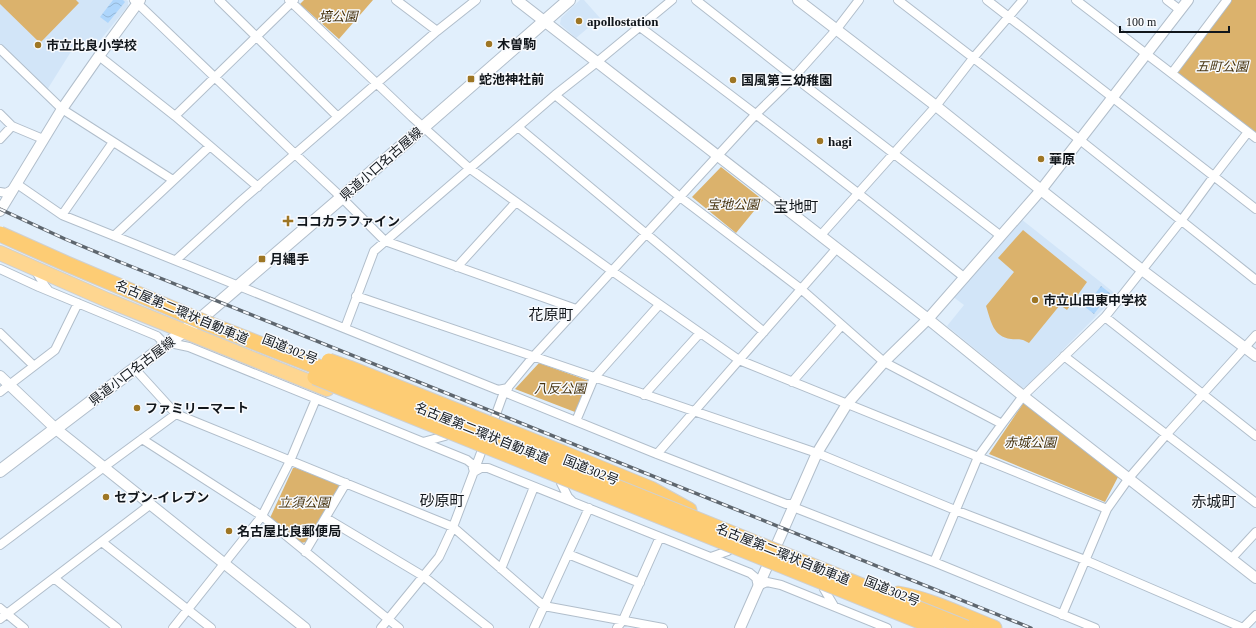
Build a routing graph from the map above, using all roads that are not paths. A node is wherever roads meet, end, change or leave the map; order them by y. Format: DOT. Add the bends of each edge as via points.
graph roads {
  1 [pos="219,0"];
  2 [pos="396,0"];
  3 [pos="476,0"];
  4 [pos="517,0"];
  5 [pos="569,0"];
  6 [pos="672,0"];
  7 [pos="696,0"];
  8 [pos="798,0"];
  9 [pos="859,0"];
  10 [pos="898,0"];
  11 [pos="988,0"];
  12 [pos="1023,0"];
  13 [pos="1076,0"];
  14 [pos="1167,0"];
  15 [pos="1188,0"];
  16 [pos="1227,0"];
  17 [pos="137,1"];
  18 [pos="291,1"];
  19 [pos="1180,10"];
  20 [pos="1009,17"];
  21 [pos="545,21"];
  22 [pos="640,27"];
  23 [pos="836,30"];
  24 [pos="437,31"];
  25 [pos="257,36"];
  26 [pos="0,49"];
  27 [pos="1146,54"];
  28 [pos="99,56"];
  29 [pos="974,57"];
  30 [pos="598,62"];
  31 [pos="1172,73"];
  32 [pos="794,77"];
  33 [pos="214,78"];
  34 [pos="376,83"];
  35 [pos="555,95"];
  36 [pos="1112,98"];
  37 [pos="936,106"];
  38 [pos="62,109"];
  39 [pos="0,114"];
  40 [pos="756,114"];
  41 [pos="175,116"];
  42 [pos="338,117"];
  43 [pos="12,126"];
  44 [pos="424,126"];
  45 [pos="518,127"];
  46 [pos="1248,132"];
  47 [pos="1256,138"];
  48 [pos="0,139"];
  49 [pos="43,139"];
  50 [pos="1080,140"];
  51 [pos="113,142"];
  52 [pos="210,146"];
  53 [pos="893,153"];
  54 [pos="295,154"];
  55 [pos="718,156"];
  56 [pos="469,168"];
  57 [pos="1214,176"];
  58 [pos="174,180"];
  59 [pos="15,186"];
  60 [pos="258,187"];
  61 [pos="1041,190"];
  62 [pos="0,192"];
  63 [pos="858,193"];
  64 [pos="342,197"];
  65 [pos="680,197"];
  66 [pos="516,202"];
  67 [pos="1256,209"];
  68 [pos="0,211"];
  69 [pos="62,215"];
  70 [pos="1181,221"];
  71 [pos="0,228"];
  72 [pos="0,234"];
  73 [pos="646,234"];
  74 [pos="821,235"];
  75 [pos="114,236"];
  76 [pos="1001,236"];
  77 [pos="385,241"];
  78 [pos="0,245"];
  79 [pos="837,248"];
  80 [pos="0,253"];
  81 [pos="176,260"];
  82 [pos="457,267"];
  83 [pos="0,269"];
  84 [pos="35,270"];
  85 [pos="1142,270"];
  86 [pos="612,271"];
  87 [pos="965,278"];
  88 [pos="1256,280"];
  89 [pos="239,286"];
  90 [pos="801,289"];
  91 [pos="50,291"];
  92 [pos="356,296"];
  93 [pos="78,303"];
  94 [pos="659,304"];
  95 [pos="576,309"];
  96 [pos="137,312"];
  97 [pos="205,315"];
  98 [pos="1105,317"];
  99 [pos="114,318"];
  100 [pos="928,319"];
  101 [pos="842,325"];
  102 [pos="345,328"];
  103 [pos="184,331"];
  104 [pos="229,332"];
  105 [pos="764,332"];
  106 [pos="0,333"];
  107 [pos="700,333"];
  108 [pos="1256,335"];
  109 [pos="166,345"];
  110 [pos="1246,347"];
  111 [pos="1064,356"];
  112 [pos="1256,356"];
  113 [pos="533,357"];
  114 [pos="739,360"];
  115 [pos="884,362"];
  116 [pos="34,366"];
  117 [pos="134,369"];
  118 [pos="0,376"];
  119 [pos="594,378"];
  120 [pos="792,382"];
  121 [pos="9,386"];
  122 [pos="506,390"];
  123 [pos="0,392"];
  124 [pos="644,395"];
  125 [pos="1203,395"];
  126 [pos="1023,396"];
  127 [pos="316,399"];
  128 [pos="847,404"];
  129 [pos="694,411"];
  130 [pos="176,414"];
  131 [pos="576,421"];
  132 [pos="1002,424"];
  133 [pos="56,429"];
  134 [pos="490,430"];
  135 [pos="1166,435"];
  136 [pos="445,436"];
  137 [pos="1256,436"];
  138 [pos="142,439"];
  139 [pos="423,442"];
  140 [pos="481,451"];
  141 [pos="657,454"];
  142 [pos="817,454"];
  143 [pos="978,457"];
  144 [pos="290,460"];
  145 [pos="104,467"];
  146 [pos="0,471"];
  147 [pos="474,472"];
  148 [pos="1129,478"];
  149 [pos="346,483"];
  150 [pos="560,483"];
  151 [pos="534,486"];
  152 [pos="574,503"];
  153 [pos="1256,503"];
  154 [pos="150,504"];
  155 [pos="794,504"];
  156 [pos="589,508"];
  157 [pos="1107,509"];
  158 [pos="690,510"];
  159 [pos="955,510"];
  160 [pos="262,516"];
  161 [pos="326,518"];
  162 [pos="453,527"];
  163 [pos="1256,532"];
  164 [pos="660,537"];
  165 [pos="102,542"];
  166 [pos="0,545"];
  167 [pos="776,545"];
  168 [pos="728,551"];
  169 [pos="305,552"];
  170 [pos="568,554"];
  171 [pos="710,557"];
  172 [pos="1231,559"];
  173 [pos="1085,560"];
  174 [pos="934,562"];
  175 [pos="225,563"];
  176 [pos="767,566"];
  177 [pos="501,569"];
  178 [pos="423,576"];
  179 [pos="54,578"];
  180 [pos="1256,578"];
  181 [pos="640,583"];
  182 [pos="758,586"];
  183 [pos="824,589"];
  184 [pos="898,594"];
  185 [pos="544,606"];
  186 [pos="834,607"];
  187 [pos="0,608"];
  188 [pos="188,610"];
  189 [pos="1062,615"];
  190 [pos="1256,615"];
  191 [pos="3,616"];
  192 [pos="388,620"];
  193 [pos="623,620"];
  194 [pos="24,628"];
  195 [pos="117,628"];
  196 [pos="173,628"];
  197 [pos="211,628"];
  198 [pos="305,628"];
  199 [pos="381,628"];
  200 [pos="399,628"];
  201 [pos="489,628"];
  202 [pos="534,628"];
  203 [pos="617,628"];
  204 [pos="663,628"];
  205 [pos="740,628"];
  206 [pos="886,628"];
  207 [pos="921,628"];
  208 [pos="937,628"];
  209 [pos="966,628"];
  210 [pos="983,628"];
  211 [pos="994,628"];
  212 [pos="1095,628"];
  213 [pos="1243,628"];
  1 -- 25 [label="street"];
  2 -- 24 [label="street"];
  3 -- 24 [label="street"];
  4 -- 21 [label="street"];
  5 -- 21 [label="main road, 県道小口名古屋線"];
  6 -- 22 [label="street"];
  7 -- 32 [label="street"];
  8 -- 23 [label="street"];
  9 -- 23 [label="street"];
  10 -- 29 [label="street"];
  11 -- 20 [label="street"];
  12 -- 20 [label="street"];
  13 -- 27 [label="street"];
  14 -- 19 [label="street"];
  15 -- 19 [label="street"];
  16 -- 31 [label="street"];
  17 -- 28 [label="street"];
  17 -- 33 [label="street"];
  18 -- 25 [label="street"];
  18 -- 34 [label="street"];
  19 -- 27 [label="street"];
  20 -- 29 [label="street"];
  20 -- 36 [label="street"];
  21 -- 30 [label="street"];
  21 -- 44 [label="main road, 県道小口名古屋線"];
  22 -- 30 [label="street"];
  22 -- 40 [label="street"];
  23 -- 32 [label="street"];
  23 -- 37 [label="street"];
  24 -- 34 [label="street"];
  25 -- 33 [label="street"];
  25 -- 42 [label="street"];
  26 -- 38 [label="street"];
  27 -- 31 [label="street"];
  27 -- 36 [label="street"];
  28 -- 38 [label="street"];
  28 -- 41 [label="street"];
  29 -- 37 [label="street"];
  29 -- 50 [label="street"];
  30 -- 35 [label="street"];
  30 -- 55 [label="street"];
  31 -- 46 [label="street"];
  32 -- 40 [label="street"];
  32 -- 53 [label="street"];
  33 -- 41 [label="street"];
  33 -- 54 [label="street"];
  34 -- 42 [label="street"];
  34 -- 44 [label="street"];
  35 -- 45 [label="street"];
  35 -- 65 [label="street"];
  36 -- 50 [label="street"];
  36 -- 57 [label="street"];
  37 -- 53 [label="street"];
  37 -- 61 [label="street"];
  38 -- 49 [label="street"];
  38 -- 51 [label="street"];
  39 -- 43 [label="street"];
  40 -- 55 [label="street"];
  40 -- 63 [label="street"];
  41 -- 52 [label="street"];
  42 -- 54 [label="street"];
  43 -- 48 [label="street"];
  43 -- 49 [label="street"];
  44 -- 56 [label="street"];
  44 -- 64 [label="main road, 県道小口名古屋線"];
  45 -- 56 [label="street"];
  45 -- 73 [label="street"];
  46 -- 47 [label="street"];
  46 -- 57 [label="street"];
  49 -- 59 [label="street"];
  50 -- 61 [label="street"];
  50 -- 70 [label="street"];
  51 -- 58 [label="street"];
  51 -- 69 [label="street"];
  52 -- 58 [label="street"];
  52 -- 60 [label="street"];
  53 -- 63 [label="street"];
  53 -- 76 [label="street"];
  54 -- 60 [label="street"];
  54 -- 64 [label="street"];
  55 -- 65 [label="street"];
  55 -- 74 [label="street"];
  56 -- 66 [label="street"];
  56 -- 77 [label="street"];
  57 -- 67 [label="street"];
  57 -- 70 [label="street"];
  58 -- 75 [label="street"];
  59 -- 62 [label="street" via="6,193"];
  59 -- 68 [label="street"];
  59 -- 69 [label="street"];
  60 -- 81 [label="street"];
  61 -- 76 [label="street"];
  61 -- 85 [label="street"];
  63 -- 74 [label="street"];
  63 -- 87 [label="street"];
  64 -- 77 [label="street"];
  64 -- 89 [label="main road, 県道小口名古屋線"];
  65 -- 73 [label="street"];
  65 -- 90 [label="street"];
  66 -- 82 [label="street"];
  66 -- 86 [label="street"];
  69 -- 75 [label="street"];
  70 -- 85 [label="street"];
  70 -- 88 [label="street"];
  71 -- 97 [label="highway, 国道302号" via="82,265"];
  72 -- 104 [label="highway, 名古屋第二環状自動車道, bridge"];
  73 -- 86 [label="street"];
  73 -- 105 [label="street"];
  74 -- 79 [label="street"];
  75 -- 81 [label="street"];
  76 -- 87 [label="street"];
  77 -- 82 [label="street"];
  77 -- 92 [label="street" via="374,251"];
  78 -- 208 [label="highway, 名古屋第二環状自動車道, bridge" via="350,391"];
  79 -- 90 [label="street"];
  79 -- 100 [label="street"];
  80 -- 84 [label="highway, 国道302号"];
  81 -- 89 [label="street"];
  82 -- 95 [label="street"];
  83 -- 91 [label="street"];
  84 -- 91 [label="street"];
  84 -- 96 [label="highway, 国道302号"];
  85 -- 98 [label="street"];
  85 -- 110 [label="street"];
  86 -- 94 [label="street"];
  86 -- 95 [label="street"];
  87 -- 100 [label="street"];
  89 -- 97 [label="main road, 県道小口名古屋線"];
  89 -- 102 [label="street"];
  90 -- 101 [label="street"];
  90 -- 105 [label="street"];
  91 -- 93 [label="street"];
  92 -- 102 [label="street"];
  92 -- 113 [label="street"];
  93 -- 99 [label="street"];
  93 -- 116 [label="street" via="55,350"];
  94 -- 107 [label="street"];
  94 -- 119 [label="street"];
  95 -- 113 [label="street"];
  96 -- 99 [label="street"];
  96 -- 103 [label="highway, 国道302号"];
  97 -- 103 [label="main road, 県道小口名古屋線"];
  97 -- 134 [label="highway, 国道302号"];
  98 -- 111 [label="street"];
  98 -- 125 [label="street"];
  99 -- 109 [label="street" via="157,336"];
  100 -- 115 [label="street"];
  100 -- 126 [label="street"];
  101 -- 115 [label="street"];
  101 -- 120 [label="street"];
  102 -- 122 [label="street" via="498,390"];
  103 -- 109 [label="main road, 県道小口名古屋線"];
  103 -- 136 [label="highway, 国道302号"];
  104 -- 158 [label="highway, bridge" via="282,345 349,368 650,489"];
  104 -- 209 [label="highway, 名古屋第二環状自動車道, bridge"];
  105 -- 114 [label="street"];
  106 -- 116 [label="street"];
  107 -- 114 [label="street"];
  107 -- 124 [label="street"];
  108 -- 110 [label="street"];
  109 -- 117 [label="main road, 県道小口名古屋線"];
  109 -- 127 [label="street" via="189,347"];
  110 -- 112 [label="street"];
  110 -- 125 [label="street"];
  111 -- 126 [label="street"];
  111 -- 135 [label="street"];
  113 -- 119 [label="street"];
  113 -- 122 [label="street"];
  114 -- 120 [label="street"];
  114 -- 129 [label="street"];
  115 -- 128 [label="street"];
  115 -- 132 [label="street"];
  116 -- 121 [label="street"];
  117 -- 130 [label="street"];
  117 -- 133 [label="main road, 県道小口名古屋線"];
  118 -- 121 [label="street"];
  119 -- 124 [label="street"];
  119 -- 131 [label="street"];
  120 -- 128 [label="street"];
  121 -- 123 [label="street"];
  121 -- 133 [label="street"];
  122 -- 131 [label="street"];
  122 -- 134 [label="street"];
  124 -- 129 [label="street"];
  125 -- 135 [label="street"];
  125 -- 137 [label="street"];
  126 -- 132 [label="street"];
  126 -- 148 [label="street"];
  127 -- 139 [label="street"];
  127 -- 144 [label="street"];
  128 -- 142 [label="street"];
  128 -- 143 [label="street"];
  129 -- 141 [label="street"];
  129 -- 142 [label="street"];
  130 -- 138 [label="street"];
  130 -- 144 [label="street"];
  131 -- 141 [label="street"];
  132 -- 143 [label="street"];
  133 -- 145 [label="street"];
  133 -- 146 [label="main road, 県道小口名古屋線"];
  134 -- 140 [label="street"];
  134 -- 158 [label="highway, 国道302号"];
  135 -- 148 [label="street"];
  135 -- 153 [label="street"];
  136 -- 139 [label="street"];
  136 -- 140 [label="highway, 国道302号"];
  138 -- 145 [label="street"];
  138 -- 160 [label="street"];
  139 -- 147 [label="street" via="470,462"];
  140 -- 147 [label="street"];
  140 -- 150 [label="highway, 国道302号"];
  141 -- 155 [label="street" via="786,504"];
  142 -- 155 [label="street"];
  142 -- 159 [label="street"];
  143 -- 157 [label="street"];
  143 -- 159 [label="street"];
  144 -- 149 [label="street"];
  144 -- 160 [label="street"];
  145 -- 154 [label="street"];
  145 -- 166 [label="street"];
  147 -- 151 [label="street" via="484,467"];
  147 -- 162 [label="street"];
  148 -- 157 [label="street"];
  148 -- 172 [label="street"];
  149 -- 161 [label="street"];
  149 -- 162 [label="street"];
  150 -- 152 [label="street"];
  150 -- 168 [label="highway, 国道302号"];
  151 -- 152 [label="street"];
  151 -- 177 [label="street"];
  152 -- 156 [label="street"];
  154 -- 165 [label="street"];
  154 -- 175 [label="street"];
  155 -- 167 [label="street"];
  155 -- 174 [label="street"];
  156 -- 164 [label="street"];
  156 -- 170 [label="street"];
  157 -- 173 [label="street"];
  158 -- 167 [label="highway, 国道302号"];
  159 -- 173 [label="street"];
  159 -- 174 [label="street"];
  160 -- 169 [label="street"];
  160 -- 175 [label="street"];
  161 -- 169 [label="street"];
  161 -- 178 [label="street"];
  162 -- 177 [label="street"];
  162 -- 178 [label="street" via="439,557"];
  163 -- 172 [label="street"];
  164 -- 171 [label="street"];
  164 -- 181 [label="street"];
  165 -- 179 [label="street"];
  165 -- 188 [label="street"];
  167 -- 176 [label="street"];
  167 -- 184 [label="highway, 国道302号"];
  168 -- 171 [label="street"];
  168 -- 176 [label="highway, 国道302号"];
  169 -- 192 [label="street"];
  170 -- 181 [label="street"];
  170 -- 185 [label="street"];
  171 -- 182 [label="street" via="750,573 756,578"];
  172 -- 180 [label="street"];
  173 -- 189 [label="street"];
  173 -- 213 [label="street"];
  174 -- 189 [label="street"];
  175 -- 188 [label="street"];
  175 -- 198 [label="street"];
  176 -- 182 [label="street"];
  176 -- 183 [label="highway, 国道302号"];
  177 -- 185 [label="street"];
  178 -- 192 [label="street"];
  178 -- 201 [label="street"];
  179 -- 191 [label="street"];
  179 -- 195 [label="street"];
  181 -- 193 [label="street"];
  182 -- 186 [label="street" via="771,582"];
  182 -- 205 [label="street"];
  183 -- 186 [label="street"];
  183 -- 207 [label="highway, 国道302号"];
  184 -- 210 [label="highway, 国道302号"];
  184 -- 211 [label="highway" via="933,604"];
  185 -- 193 [label="street"];
  185 -- 202 [label="street"];
  186 -- 206 [label="street"];
  187 -- 191 [label="street"];
  188 -- 196 [label="street"];
  188 -- 197 [label="street"];
  189 -- 212 [label="street"];
  190 -- 213 [label="street"];
  191 -- 194 [label="street"];
  192 -- 199 [label="street"];
  192 -- 200 [label="street"];
  193 -- 203 [label="street"];
  193 -- 204 [label="street"];
}
